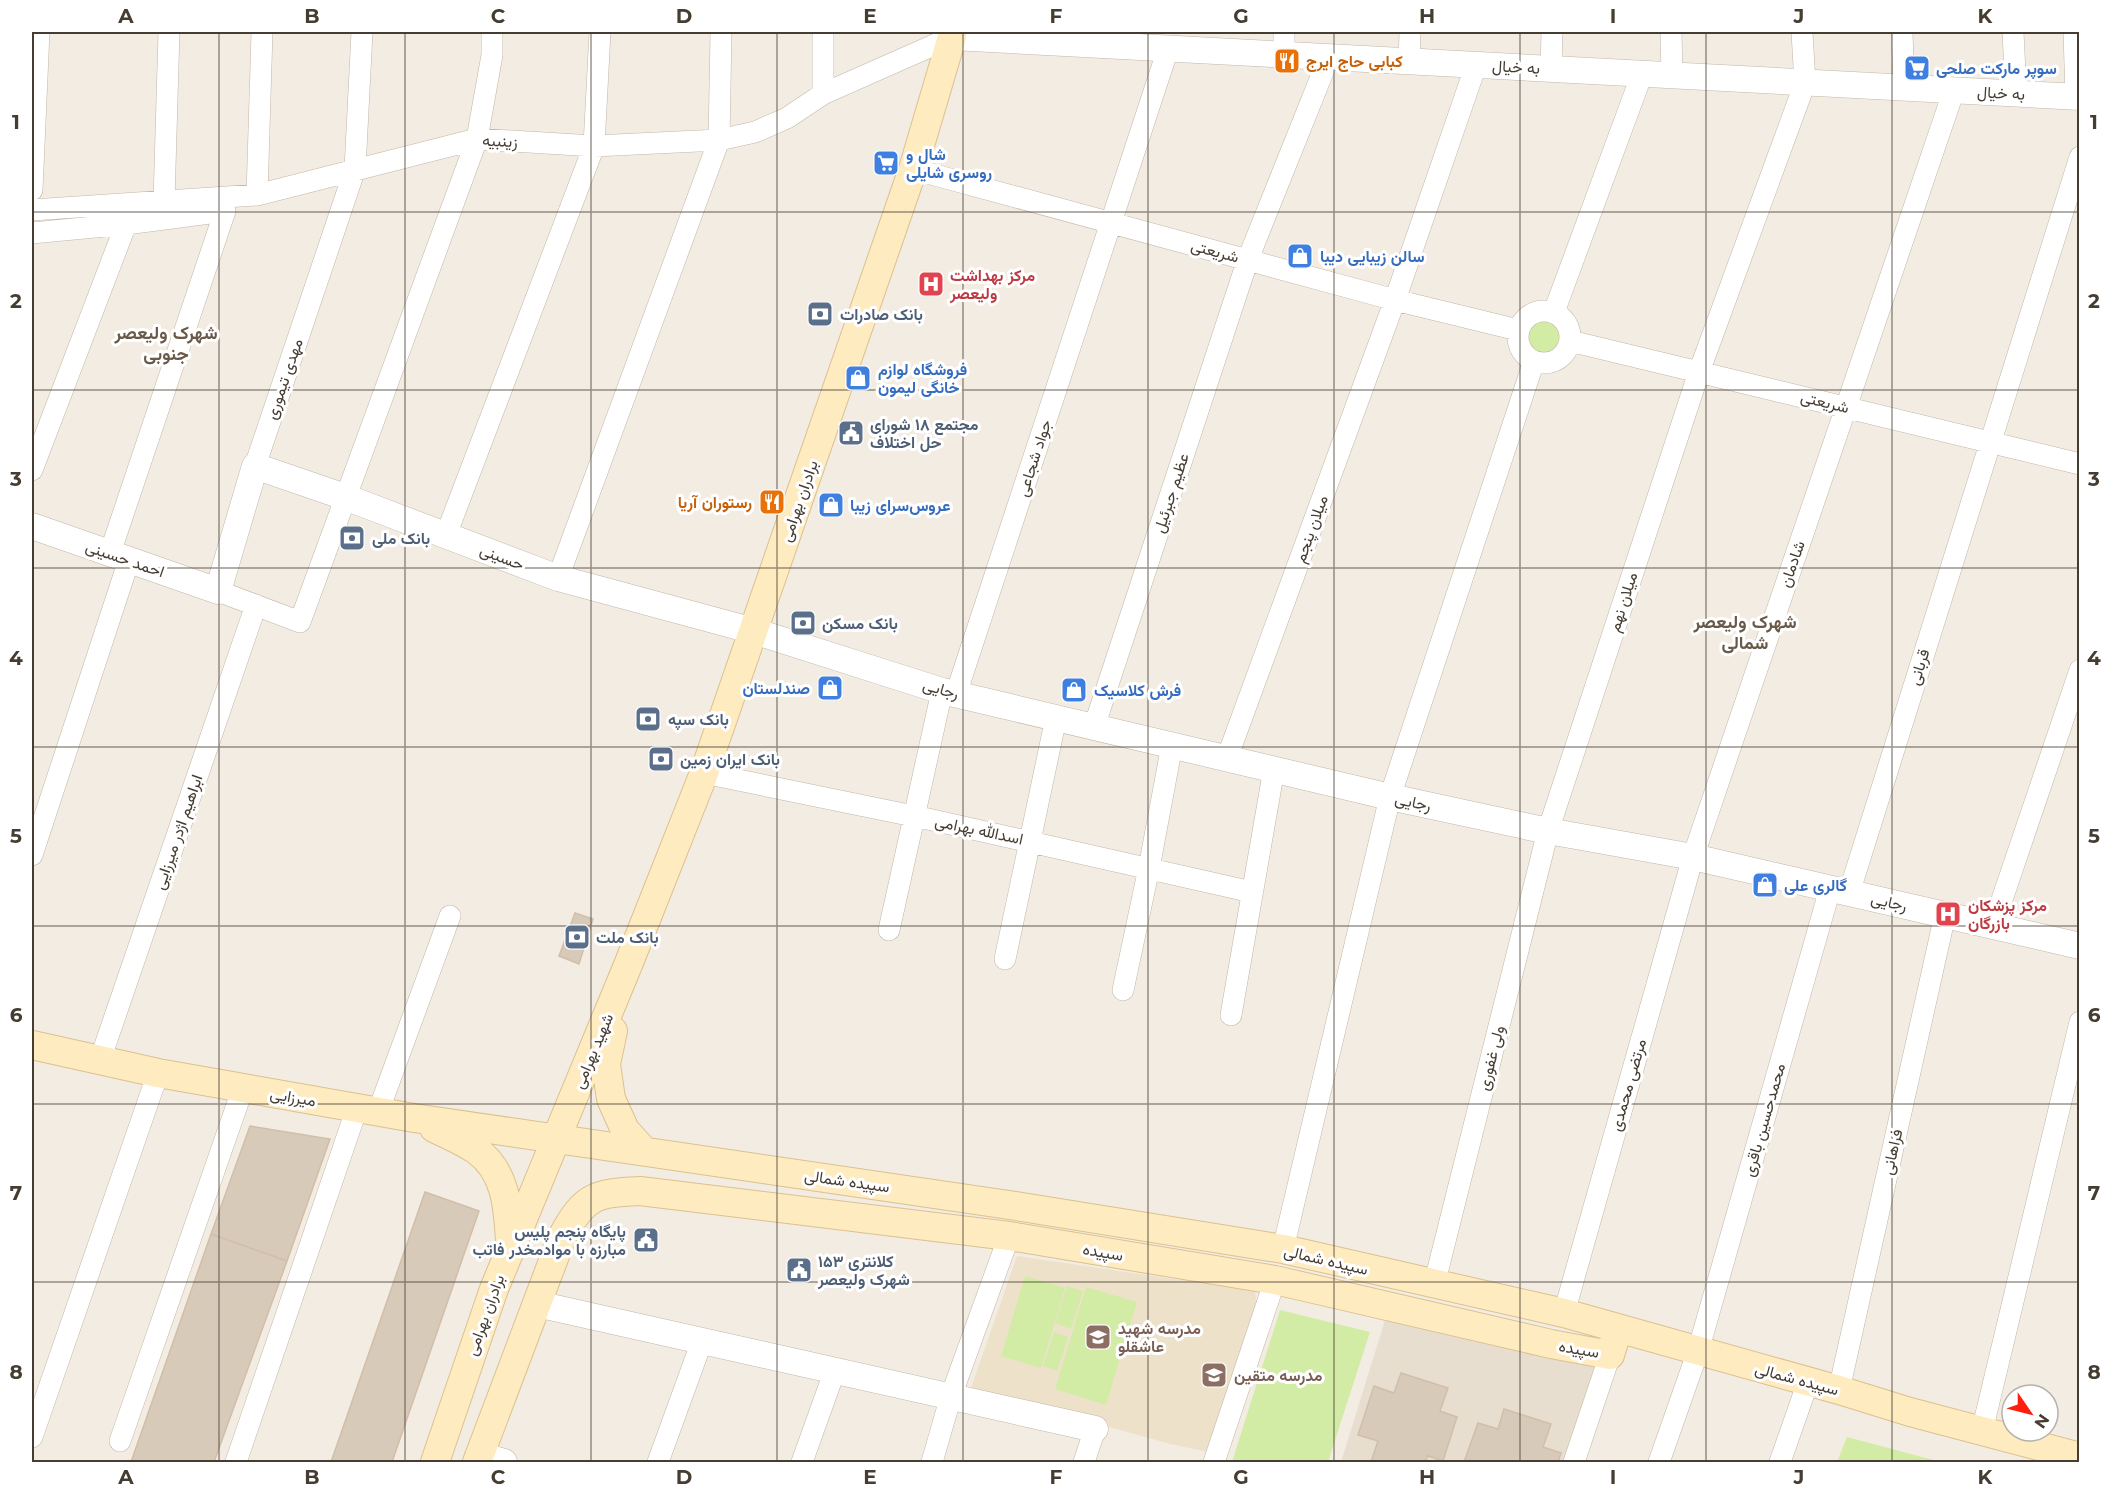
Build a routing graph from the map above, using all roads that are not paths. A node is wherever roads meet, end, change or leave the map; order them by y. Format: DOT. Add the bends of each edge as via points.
graph roads {
  1 [pos="39,32"];
  2 [pos="169,32"];
  3 [pos="262,32"];
  4 [pos="362,32"];
  5 [pos="492,32"];
  6 [pos="600,32"];
  7 [pos="721,32"];
  8 [pos="823,32"];
  9 [pos="1410,32"];
  10 [pos="1552,32"];
  11 [pos="1671,32"];
  12 [pos="1802,32"];
  13 [pos="1902,32"];
  14 [pos="2013,32"];
  15 [pos="2074,32"];
  16 [pos="952,34"];
  17 [pos="1284,43"];
  18 [pos="1168,49"];
  19 [pos="1329,57"];
  20 [pos="1409,62"];
  21 [pos="1476,65"];
  22 [pos="1551,69"];
  23 [pos="1642,74"];
  24 [pos="1672,76"];
  25 [pos="1805,83"];
  26 [pos="1904,88"];
  27 [pos="1954,90"];
  28 [pos="823,94"];
  29 [pos="2016,94"];
  30 [pos="2078,97"];
  31 [pos="477,139"];
  32 [pos="719,140"];
  33 [pos="594,146"];
  34 [pos="2079,157"];
  35 [pos="355,169"];
  36 [pos="913,170"];
  37 [pos="32,190"];
  38 [pos="257,195"];
  39 [pos="164,201"];
  40 [pos="32,210"];
  41 [pos="1112,222"];
  42 [pos="126,224"];
  43 [pos="32,233"];
  44 [pos="1248,259"];
  45 [pos="1395,300"];
  46 [pos="1554,312"];
  47 [pos="1518,330"];
  48 [pos="1570,341"];
  49 [pos="1534,361"];
  50 [pos="1699,372"];
  51 [pos="1845,407"];
  52 [pos="1990,442"];
  53 [pos="2079,464"];
  54 [pos="255,466"];
  55 [pos="32,470"];
  56 [pos="345,497"];
  57 [pos="32,526"];
  58 [pos="446,535"];
  59 [pos="120,557"];
  60 [pos="558,578"];
  61 [pos="219,591"];
  62 [pos="256,605"];
  63 [pos="754,631"];
  64 [pos="2079,670"];
  65 [pos="949,692"];
  66 [pos="1056,718"];
  67 [pos="1094,727"];
  68 [pos="1172,745"];
  69 [pos="1227,758"];
  70 [pos="1274,769"];
  71 [pos="704,773"];
  72 [pos="1390,796"];
  73 [pos="914,816"];
  74 [pos="1548,831"];
  75 [pos="1029,841"];
  76 [pos="32,855"];
  77 [pos="1693,857"];
  78 [pos="1149,868"];
  79 [pos="1839,891"];
  80 [pos="1252,892"];
  81 [pos="1945,915"];
  82 [pos="450,916"];
  83 [pos="1993,926"];
  84 [pos="888,930"];
  85 [pos="2079,946"];
  86 [pos="1005,959"];
  87 [pos="628,965"];
  88 [pos="1123,990"];
  89 [pos="1231,1015"];
  90 [pos="2079,1022"];
  91 [pos="32,1045"];
  92 [pos="100,1060"];
  93 [pos="158,1073"];
  94 [pos="243,1088"];
  95 [pos="368,1110"];
  96 [pos="414,1118"];
  97 [pos="556,1137"];
  98 [pos="644,1151"];
  99 [pos="939,1195"];
  100 [pos="934,1227"];
  101 [pos="1156,1229"];
  102 [pos="1009,1236"];
  103 [pos="1283,1249"];
  104 [pos="506,1260"];
  105 [pos="1149,1260"];
  106 [pos="1275,1280"];
  107 [pos="1434,1285"];
  108 [pos="539,1297"];
  109 [pos="1564,1313"];
  110 [pos="702,1341"];
  111 [pos="1614,1342"];
  112 [pos="1698,1351"];
  113 [pos="836,1370"];
  114 [pos="1808,1382"];
  115 [pos="1839,1390"];
  116 [pos="951,1396"];
  117 [pos="1095,1429"];
  118 [pos="1982,1431"];
  119 [pos="32,1437"];
  120 [pos="120,1441"];
  121 [pos="2079,1457"];
  122 [pos="487,1460"];
  123 [pos="236,1462"];
  124 [pos="435,1462"];
  125 [pos="658,1462"];
  126 [pos="802,1462"];
  127 [pos="932,1462"];
  128 [pos="1084,1462"];
  129 [pos="1214,1462"];
  130 [pos="1574,1462"];
  131 [pos="1659,1462"];
  132 [pos="1780,1462"];
  1 -- 37 [label="street"];
  2 -- 39 [label="street"];
  3 -- 38 [label="street"];
  4 -- 35 [label="street, مهدی تیموری"];
  5 -- 31 [label="street" via="492,56"];
  6 -- 33 [label="street"];
  7 -- 32 [label="street"];
  8 -- 28 [label="street"];
  9 -- 20 [label="street"];
  10 -- 22 [label="street"];
  11 -- 24 [label="street"];
  12 -- 25 [label="street"];
  13 -- 26 [label="street"];
  14 -- 29 [label="street"];
  15 -- 30 [label="street"];
  16 -- 18 [label="street, به خیال"];
  16 -- 28 [label="street, زینبیه"];
  16 -- 36 [label="main road, برادران بهرامی"];
  17 -- 18 [label="street, به خیال"];
  17 -- 19 [label="street, به خیال"];
  18 -- 41 [label="street, جواد شجاعی"];
  19 -- 20 [label="street, به خیال"];
  19 -- 44 [label="street, عظیم جبرئیل"];
  20 -- 21 [label="street, به خیال"];
  21 -- 22 [label="street, به خیال"];
  21 -- 45 [label="street, میلان پنجم"];
  22 -- 23 [label="street, به خیال"];
  23 -- 24 [label="street, به خیال"];
  23 -- 46 [label="street"];
  24 -- 25 [label="street, به خیال"];
  25 -- 26 [label="street, به خیال"];
  25 -- 50 [label="street, میلان نهم"];
  26 -- 27 [label="street, به خیال"];
  27 -- 29 [label="street, به خیال"];
  27 -- 51 [label="street, شادمان"];
  28 -- 32 [label="street, زینبیه" via="787,118 755,132"];
  29 -- 30 [label="street, به خیال"];
  31 -- 33 [label="street, زینبیه"];
  31 -- 35 [label="street, زینبیه"];
  31 -- 56 [label="street"];
  32 -- 33 [label="street, زینبیه"];
  32 -- 60 [label="street"];
  33 -- 58 [label="street"];
  34 -- 52 [label="street, قربانی"];
  35 -- 38 [label="street, زینبیه"];
  35 -- 54 [label="street, مهدی تیموری"];
  36 -- 41 [label="street, شریعتی"];
  36 -- 63 [label="main road, برادران بهرامی"];
  38 -- 39 [label="street, زینبیه"];
  39 -- 40 [label="street, زینبیه"];
  41 -- 44 [label="street, شریعتی"];
  41 -- 65 [label="street, جواد شجاعی"];
  42 -- 43 [label="street"];
  42 -- 55 [label="street"];
  42 -- 59 [label="street" via="225,211"];
  44 -- 45 [label="street, شریعتی"];
  44 -- 67 [label="street, عظیم جبرئیل"];
  45 -- 47 [label="street, شریعتی"];
  45 -- 69 [label="street, میلان پنجم"];
  46 -- 47 [label="street" via="1545,310 1528,315"];
  46 -- 48 [label="street" via="1567,324"];
  47 -- 49 [label="street" via="1519,345 1527,358"];
  48 -- 49 [label="street" via="1567,350 1553,362"];
  48 -- 50 [label="street, شریعتی"];
  49 -- 72 [label="street"];
  50 -- 51 [label="street, شریعتی"];
  50 -- 74 [label="street, میلان نهم"];
  51 -- 52 [label="street, شریعتی"];
  51 -- 77 [label="street, شادمان"];
  52 -- 53 [label="street, شریعتی"];
  52 -- 79 [label="street, قربانی"];
  54 -- 56 [label="street, حسینی"];
  54 -- 61 [label="street, مهدی تیموری"];
  56 -- 58 [label="street, حسینی"];
  56 -- 62 [label="street" via="300,621"];
  57 -- 59 [label="street, احمد حسینی"];
  58 -- 60 [label="street, حسینی"];
  59 -- 61 [label="street, احمد حسینی"];
  59 -- 76 [label="street"];
  60 -- 63 [label="street, حسینی"];
  61 -- 62 [label="street"];
  62 -- 92 [label="street, ابراهیم اژدر میرزایی"];
  63 -- 65 [label="street, رجایی"];
  63 -- 71 [label="main road, برادران بهرامی"];
  64 -- 83 [label="street"];
  65 -- 66 [label="street, رجایی"];
  65 -- 73 [label="street, جواد شجاعی"];
  66 -- 67 [label="street, رجایی"];
  66 -- 75 [label="street"];
  67 -- 68 [label="street, رجایی"];
  68 -- 69 [label="street, رجایی"];
  68 -- 78 [label="street"];
  69 -- 70 [label="street, رجایی"];
  70 -- 72 [label="street, رجایی"];
  70 -- 80 [label="street"];
  71 -- 73 [label="street, اسدالله بهرامی"];
  71 -- 87 [label="main road, برادران بهرامی"];
  72 -- 74 [label="street, رجایی"];
  72 -- 103 [label="street"];
  73 -- 75 [label="street, اسدالله بهرامی"];
  73 -- 84 [label="street, جواد شجاعی"];
  74 -- 77 [label="street, رجایی"];
  74 -- 107 [label="street, ولی غفوری"];
  75 -- 78 [label="street, اسدالله بهرامی"];
  75 -- 86 [label="street"];
  77 -- 79 [label="street, رجایی"];
  77 -- 109 [label="street, مرتضی محمدی"];
  78 -- 80 [label="street, اسدالله بهرامی"];
  78 -- 88 [label="street"];
  79 -- 81 [label="street, رجایی"];
  79 -- 112 [label="street, محمدحسین باقری"];
  80 -- 89 [label="street"];
  81 -- 83 [label="street, رجایی"];
  81 -- 115 [label="street, فراهانی"];
  82 -- 95 [label="street"];
  83 -- 85 [label="street, رجایی"];
  87 -- 97 [label="main road, شهید بهرامی"];
  87 -- 98 [label="main road" via="606,1064 611,1099 625,1130"];
  90 -- 118 [label="street"];
  91 -- 92 [label="main road, میرزایی"];
  92 -- 93 [label="main road, میرزایی"];
  93 -- 94 [label="main road, میرزایی"];
  93 -- 119 [label="street"];
  94 -- 95 [label="main road, میرزایی"];
  94 -- 120 [label="street"];
  95 -- 96 [label="main road, میرزایی"];
  95 -- 123 [label="street"];
  96 -- 97 [label="main road, میرزایی"];
  96 -- 104 [label="main road" via="475,1149 500,1177 506,1198"];
  97 -- 98 [label="main road, سپیده شمالی"];
  97 -- 104 [label="main road, برادران بهرامی"];
  98 -- 99 [label="main road, سپیده شمالی"];
  99 -- 100 [label="main road"];
  99 -- 101 [label="main road, سپیده شمالی"];
  100 -- 102 [label="main road, سپیده"];
  100 -- 108 [label="main road, سپیده" via="640,1191 611,1192 591,1198 574,1214"];
  101 -- 103 [label="main road, سپیده شمالی"];
  101 -- 105 [label="main road"];
  102 -- 105 [label="main road, سپیده"];
  102 -- 116 [label="street"];
  103 -- 107 [label="main road, سپیده شمالی"];
  104 -- 108 [label="main road" via="520,1252 531,1259"];
  104 -- 124 [label="main road, برادران بهرامی"];
  105 -- 106 [label="main road, سپیده"];
  106 -- 111 [label="main road, سپیده" via="1551,1344"];
  106 -- 129 [label="street"];
  107 -- 109 [label="main road, سپیده شمالی"];
  108 -- 110 [label="street"];
  108 -- 122 [label="main road"];
  109 -- 111 [label="main road, سپیده شمالی"];
  110 -- 113 [label="street"];
  110 -- 125 [label="street"];
  111 -- 112 [label="main road, سپیده شمالی"];
  111 -- 130 [label="street"];
  112 -- 114 [label="main road, سپیده شمالی"];
  112 -- 131 [label="street, محمدحسین باقری"];
  113 -- 116 [label="street"];
  113 -- 126 [label="street"];
  114 -- 115 [label="main road, سپیده شمالی"];
  114 -- 132 [label="street"];
  115 -- 118 [label="main road, سپیده شمالی"];
  116 -- 117 [label="street"];
  116 -- 127 [label="street"];
  117 -- 128 [label="street"];
  118 -- 121 [label="main road, سپیده شمالی"];
}
